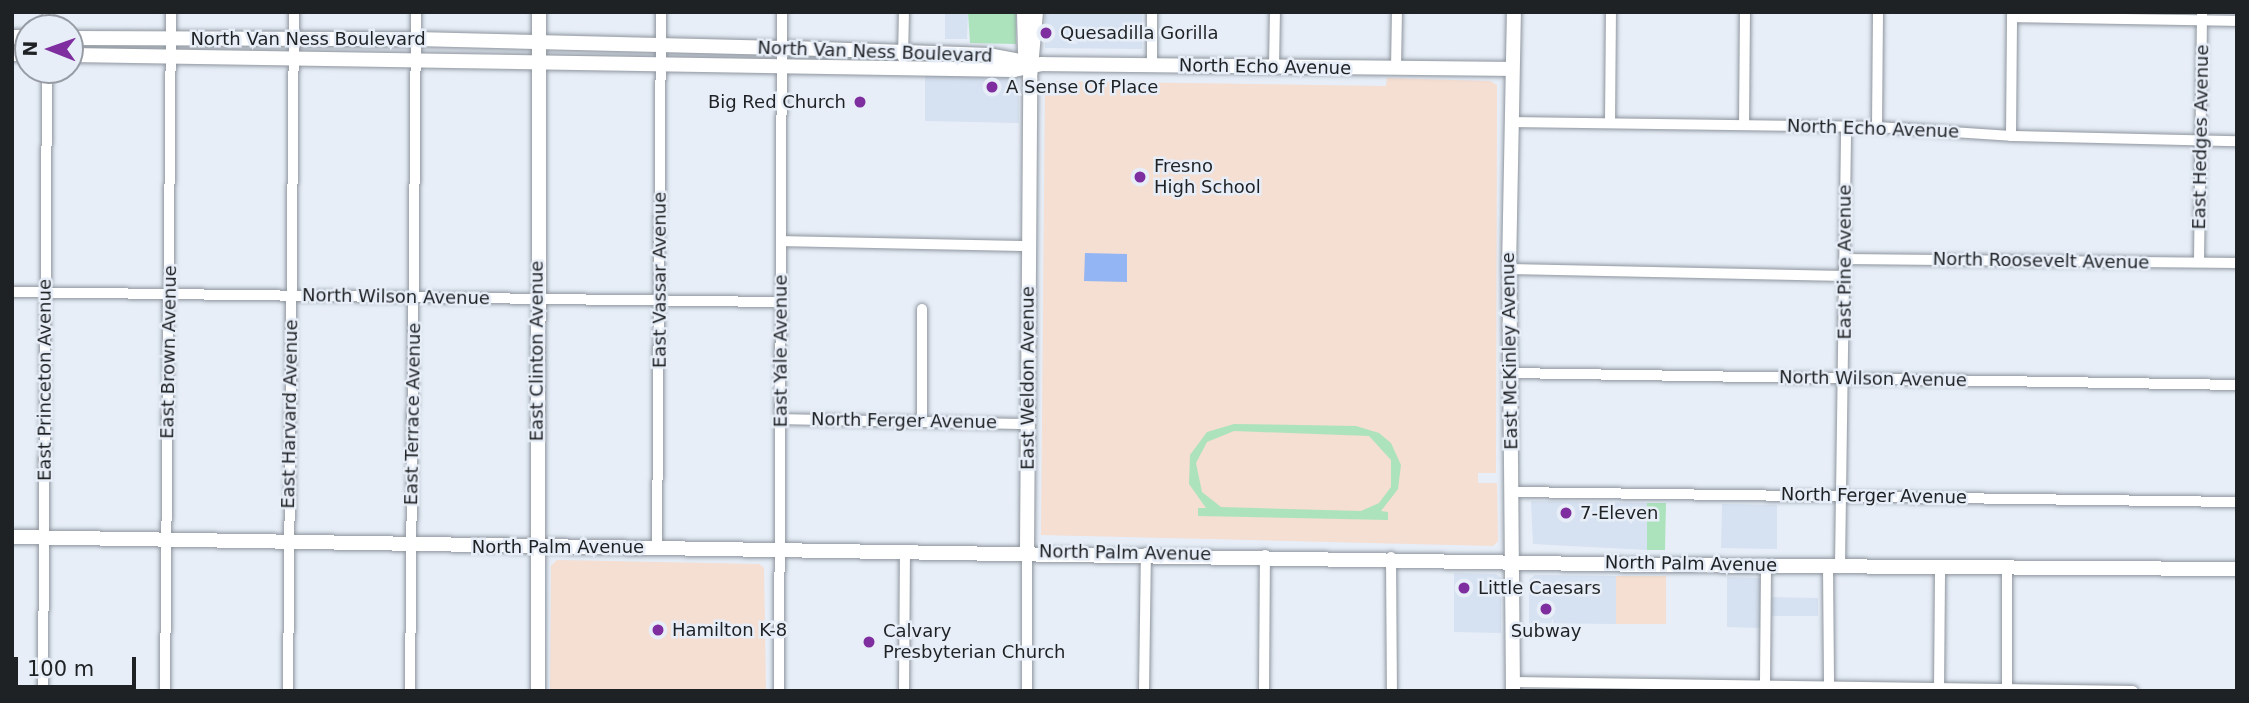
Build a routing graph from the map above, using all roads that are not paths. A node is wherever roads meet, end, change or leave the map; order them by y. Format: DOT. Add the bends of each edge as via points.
graph roads {
  1 [pos="171,12"];
  2 [pos="294,12"];
  3 [pos="416,12"];
  4 [pos="539,12"];
  5 [pos="660,12"];
  6 [pos="782,12"];
  7 [pos="904,12"];
  8 [pos="1024,12"];
  9 [pos="1036,12"];
  10 [pos="1152,12"];
  11 [pos="1275,12"];
  12 [pos="1397,12"];
  13 [pos="1514,12"];
  14 [pos="1611,12"];
  15 [pos="1745,12"];
  16 [pos="1878,12"];
  17 [pos="2012,14"];
  18 [pos="2202,17"];
  19 [pos="2237,21"];
  20 [pos="84,38"];
  21 [pos="170,39"];
  22 [pos="293,39"];
  23 [pos="416,39"];
  24 [pos="538,43"];
  25 [pos="660,46"];
  26 [pos="781,48"];
  27 [pos="904,52"];
  28 [pos="84,55"];
  29 [pos="170,57"];
  30 [pos="293,58"];
  31 [pos="416,61"];
  32 [pos="538,62"];
  33 [pos="660,64"];
  34 [pos="781,66"];
  35 [pos="1025,66"];
  36 [pos="1152,66"];
  37 [pos="1274,67"];
  38 [pos="1396,68"];
  39 [pos="903,69"];
  40 [pos="1511,69"];
  41 [pos="47,84"];
  42 [pos="1510,121"];
  43 [pos="1610,123"];
  44 [pos="1744,125"];
  45 [pos="1846,127"];
  46 [pos="1877,127"];
  47 [pos="2011,136"];
  48 [pos="2200,140"];
  49 [pos="2237,141"];
  50 [pos="782,241"];
  51 [pos="1029,246"];
  52 [pos="1845,259"];
  53 [pos="2199,262"];
  54 [pos="2237,263"];
  55 [pos="1509,269"];
  56 [pos="1845,276"];
  57 [pos="12,292"];
  58 [pos="46,293"];
  59 [pos="169,293"];
  60 [pos="292,296"];
  61 [pos="414,298"];
  62 [pos="537,299"];
  63 [pos="661,299"];
  64 [pos="780,302"];
  65 [pos="922,309"];
  66 [pos="1509,373"];
  67 [pos="1844,378"];
  68 [pos="2237,385"];
  69 [pos="781,419"];
  70 [pos="922,420"];
  71 [pos="1028,424"];
  72 [pos="1512,492"];
  73 [pos="1842,495"];
  74 [pos="2237,502"];
  75 [pos="12,537"];
  76 [pos="44,537"];
  77 [pos="167,539"];
  78 [pos="289,544"];
  79 [pos="411,546"];
  80 [pos="538,547"];
  81 [pos="657,548"];
  82 [pos="780,548"];
  83 [pos="905,550"];
  84 [pos="1027,551"];
  85 [pos="1146,553"];
  86 [pos="1265,555"];
  87 [pos="1391,558"];
  88 [pos="1513,561"];
  89 [pos="1766,564"];
  90 [pos="1941,565"];
  91 [pos="1834,566"];
  92 [pos="2007,566"];
  93 [pos="2237,569"];
  94 [pos="1513,686"];
  95 [pos="1829,687"];
  96 [pos="1761,689"];
  97 [pos="2007,689"];
  98 [pos="1939,690"];
  99 [pos="43,691"];
  100 [pos="165,691"];
  101 [pos="288,691"];
  102 [pos="410,691"];
  103 [pos="538,691"];
  104 [pos="779,691"];
  105 [pos="904,691"];
  106 [pos="1027,691"];
  107 [pos="1144,691"];
  108 [pos="1264,691"];
  109 [pos="1392,691"];
  110 [pos="2133,691"];
  1 -- 21 [label="street, East Brown Avenue"];
  2 -- 22 [label="street, East Harvard Avenue"];
  3 -- 23 [label="street, East Terrace Avenue"];
  4 -- 24 [label="main road, East Clinton Avenue"];
  5 -- 25 [label="street, East Vassar Avenue"];
  6 -- 26 [label="street, East Yale Avenue"];
  7 -- 27 [label="street"];
  8 -- 35 [label="main road, East Weldon Avenue"];
  9 -- 35 [label="main road, East Weldon Avenue"];
  10 -- 36 [label="street"];
  11 -- 37 [label="street"];
  12 -- 38 [label="street"];
  13 -- 40 [label="main road, East McKinley Avenue"];
  14 -- 43 [label="street"];
  15 -- 44 [label="street"];
  16 -- 46 [label="street"];
  17 -- 18 [label="street"];
  17 -- 47 [label="street"];
  18 -- 19 [label="street"];
  18 -- 48 [label="street, East Hedges Avenue"];
  20 -- 21 [label="main road, North Van Ness Boulevard"];
  21 -- 22 [label="main road, North Van Ness Boulevard"];
  21 -- 29 [label="street, East Brown Avenue"];
  22 -- 23 [label="main road, North Van Ness Boulevard"];
  22 -- 30 [label="street, East Harvard Avenue"];
  23 -- 24 [label="main road, North Van Ness Boulevard"];
  23 -- 31 [label="street, East Terrace Avenue"];
  24 -- 25 [label="main road, North Van Ness Boulevard"];
  24 -- 32 [label="main road, East Clinton Avenue"];
  25 -- 26 [label="main road, North Van Ness Boulevard"];
  25 -- 33 [label="street, East Vassar Avenue"];
  26 -- 27 [label="main road, North Van Ness Boulevard"];
  26 -- 34 [label="street, East Yale Avenue"];
  27 -- 35 [label="main road, North Van Ness Boulevard" via="1002,56"];
  27 -- 39 [label="street"];
  28 -- 29 [label="main road, North Van Ness Boulevard"];
  29 -- 30 [label="main road, North Van Ness Boulevard"];
  29 -- 59 [label="street, East Brown Avenue"];
  30 -- 31 [label="main road, North Van Ness Boulevard"];
  30 -- 60 [label="street, East Harvard Avenue"];
  31 -- 32 [label="main road, North Van Ness Boulevard"];
  31 -- 61 [label="street, East Terrace Avenue"];
  32 -- 33 [label="main road, North Van Ness Boulevard"];
  32 -- 62 [label="main road, East Clinton Avenue"];
  33 -- 34 [label="main road, North Van Ness Boulevard"];
  33 -- 63 [label="street, East Vassar Avenue"];
  34 -- 39 [label="main road, North Van Ness Boulevard"];
  34 -- 50 [label="street, East Yale Avenue"];
  35 -- 36 [label="main road, North Echo Avenue"];
  35 -- 39 [label="main road, North Van Ness Boulevard" via="1014,70"];
  35 -- 51 [label="main road, East Weldon Avenue"];
  36 -- 37 [label="main road, North Echo Avenue"];
  37 -- 38 [label="main road, North Echo Avenue"];
  38 -- 40 [label="main road, North Echo Avenue"];
  40 -- 42 [label="main road, East McKinley Avenue"];
  41 -- 58 [label="street, East Princeton Avenue"];
  42 -- 43 [label="street, North Echo Avenue"];
  42 -- 55 [label="main road, East McKinley Avenue"];
  43 -- 44 [label="street, North Echo Avenue"];
  44 -- 45 [label="street, North Echo Avenue"];
  45 -- 46 [label="street, North Echo Avenue"];
  45 -- 52 [label="street, East Pine Avenue"];
  46 -- 47 [label="street, North Echo Avenue"];
  47 -- 48 [label="street, North Echo Avenue"];
  48 -- 49 [label="street, North Echo Avenue"];
  48 -- 53 [label="street, East Hedges Avenue"];
  50 -- 51 [label="street"];
  50 -- 64 [label="street, East Yale Avenue"];
  51 -- 71 [label="main road, East Weldon Avenue"];
  52 -- 53 [label="street, North Roosevelt Avenue"];
  52 -- 56 [label="street, East Pine Avenue"];
  53 -- 54 [label="street, North Roosevelt Avenue"];
  55 -- 56 [label="street"];
  55 -- 66 [label="main road, East McKinley Avenue"];
  56 -- 67 [label="street, East Pine Avenue"];
  57 -- 58 [label="street, North Wilson Avenue"];
  58 -- 59 [label="street, North Wilson Avenue"];
  58 -- 76 [label="street, East Princeton Avenue"];
  59 -- 60 [label="street, North Wilson Avenue"];
  59 -- 77 [label="street, East Brown Avenue"];
  60 -- 61 [label="street, North Wilson Avenue"];
  60 -- 78 [label="street, East Harvard Avenue"];
  61 -- 62 [label="street, North Wilson Avenue"];
  61 -- 79 [label="street, East Terrace Avenue"];
  62 -- 63 [label="street, North Wilson Avenue"];
  62 -- 80 [label="main road, East Clinton Avenue"];
  63 -- 64 [label="street, North Wilson Avenue"];
  63 -- 81 [label="street, East Vassar Avenue"];
  64 -- 69 [label="street, East Yale Avenue"];
  65 -- 70 [label="street"];
  66 -- 67 [label="street, North Wilson Avenue"];
  66 -- 72 [label="main road, East McKinley Avenue"];
  67 -- 68 [label="street, North Wilson Avenue"];
  67 -- 73 [label="street, East Pine Avenue"];
  69 -- 70 [label="street, North Ferger Avenue"];
  69 -- 82 [label="street, East Yale Avenue"];
  70 -- 71 [label="street, North Ferger Avenue"];
  71 -- 84 [label="main road, East Weldon Avenue"];
  72 -- 73 [label="street, North Ferger Avenue"];
  72 -- 88 [label="main road, East McKinley Avenue"];
  73 -- 74 [label="street, North Ferger Avenue"];
  73 -- 91 [label="street, East Pine Avenue"];
  75 -- 76 [label="main road, North Palm Avenue"];
  76 -- 77 [label="main road, North Palm Avenue"];
  76 -- 99 [label="street, East Princeton Avenue"];
  77 -- 78 [label="main road, North Palm Avenue"];
  77 -- 100 [label="street, East Brown Avenue"];
  78 -- 79 [label="main road, North Palm Avenue"];
  78 -- 101 [label="street, East Harvard Avenue"];
  79 -- 80 [label="main road, North Palm Avenue"];
  79 -- 102 [label="street, East Terrace Avenue"];
  80 -- 81 [label="main road, North Palm Avenue"];
  80 -- 103 [label="main road, East Clinton Avenue"];
  81 -- 82 [label="main road, North Palm Avenue"];
  82 -- 83 [label="main road, North Palm Avenue"];
  82 -- 104 [label="street, East Yale Avenue"];
  83 -- 84 [label="main road, North Palm Avenue"];
  83 -- 105 [label="street"];
  84 -- 85 [label="main road, North Palm Avenue"];
  84 -- 106 [label="street, East Weldon Avenue"];
  85 -- 86 [label="main road, North Palm Avenue"];
  85 -- 107 [label="street"];
  86 -- 87 [label="main road, North Palm Avenue"];
  86 -- 108 [label="street"];
  87 -- 88 [label="main road, North Palm Avenue"];
  87 -- 109 [label="street"];
  88 -- 89 [label="main road, North Palm Avenue"];
  88 -- 94 [label="main road, East McKinley Avenue"];
  89 -- 91 [label="main road, North Palm Avenue"];
  89 -- 96 [label="street" via="1765,681"];
  90 -- 91 [label="main road, North Palm Avenue"];
  90 -- 92 [label="main road, North Palm Avenue"];
  90 -- 98 [label="street"];
  91 -- 95 [label="street, East Pine Avenue"];
  92 -- 93 [label="main road, North Palm Avenue"];
  92 -- 97 [label="street"];
  94 -- 96 [label="street"];
  95 -- 96 [label="street"];
  95 -- 98 [label="street"];
  97 -- 98 [label="street"];
  97 -- 110 [label="street"];
}
